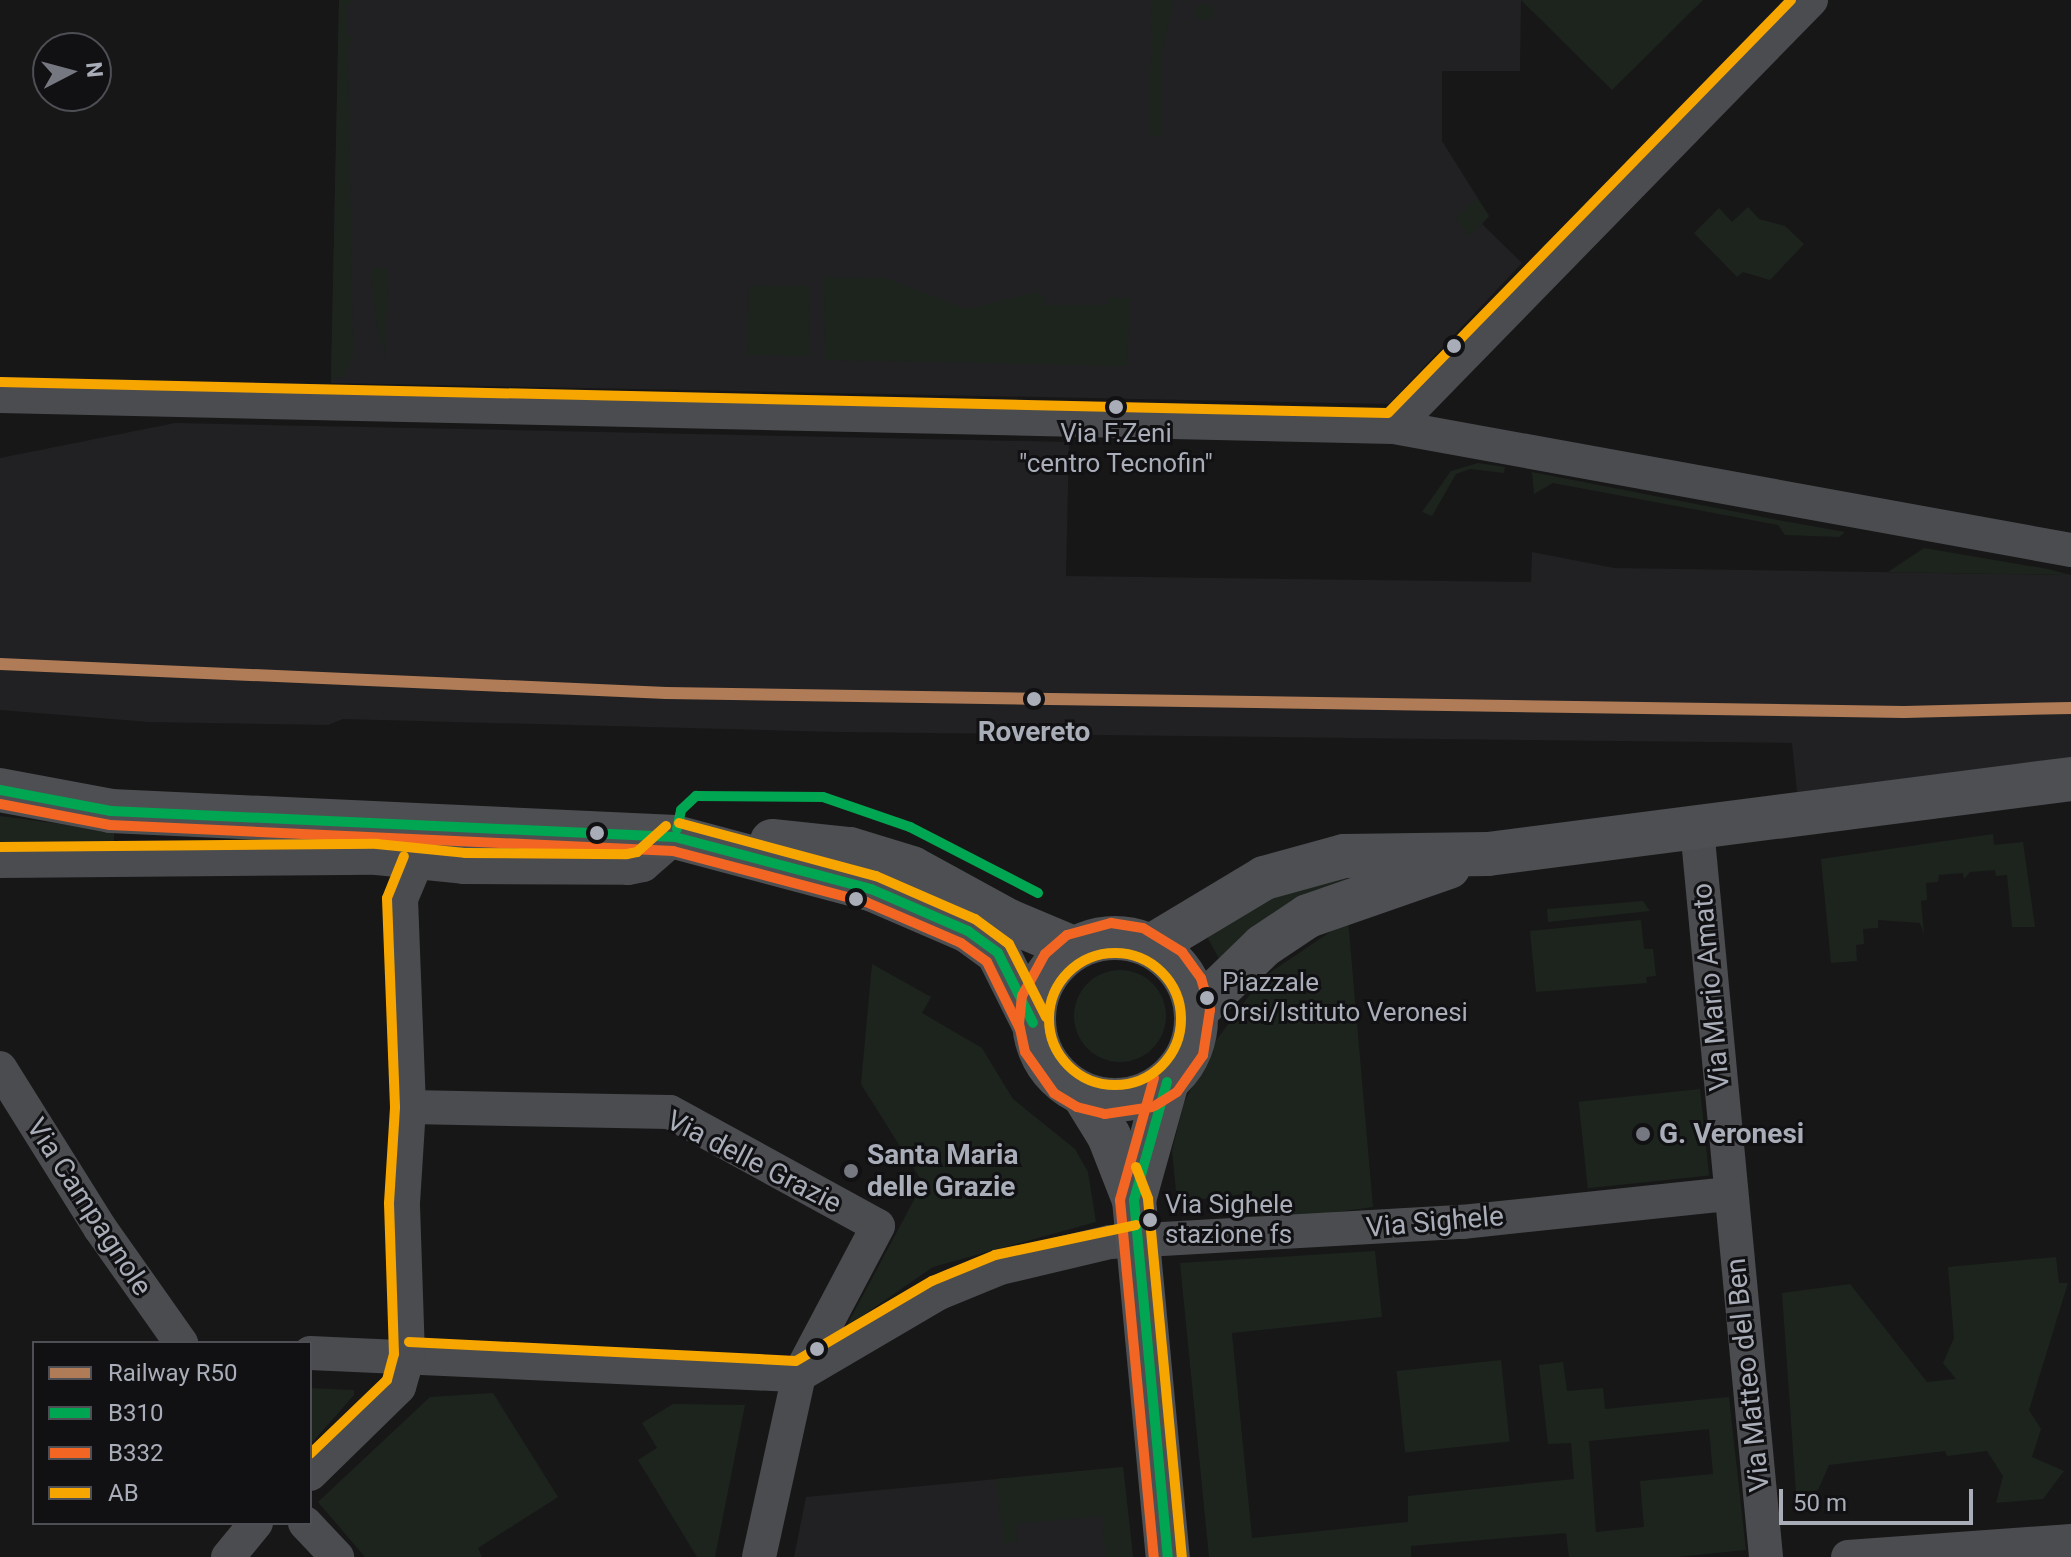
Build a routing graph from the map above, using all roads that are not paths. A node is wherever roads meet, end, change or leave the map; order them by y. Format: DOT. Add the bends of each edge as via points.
graph roads {
  1 [pos="1811,0"];
  2 [pos="0,396"];
  3 [pos="1394,427"];
  4 [pos="2071,550"];
  5 [pos="2071,779"];
  6 [pos="0,790"];
  7 [pos="1697,828"];
  8 [pos="675,837"];
  9 [pos="1488,854"];
  10 [pos="0,861"];
  11 [pos="417,861"];
  12 [pos="1151,946"];
  13 [pos="1073,948"];
  14 [pos="1196,1011"];
  15 [pos="1033,1023"];
  16 [pos="3,1080"];
  17 [pos="1167,1082"];
  18 [pos="1083,1094"];
  19 [pos="409,1107"];
  20 [pos="1730,1194"];
  21 [pos="1137,1220"];
  22 [pos="180,1341"];
  23 [pos="312,1353"];
  24 [pos="408,1356"];
  25 [pos="799,1375"];
  26 [pos="312,1472"];
  27 [pos="254,1525"];
  28 [pos="307,1525"];
  29 [pos="2071,1541"];
  30 [pos="228,1557"];
  31 [pos="337,1557"];
  32 [pos="759,1557"];
  33 [pos="1168,1557"];
  34 [pos="1766,1557"];
  35 [pos="1848,1557"];
  1 -- 3 [label="street"];
  2 -- 3 [label="street"];
  3 -- 4 [label="street"];
  5 -- 7 [label="main road"];
  6 -- 8 [label="main road" via="111,811"];
  7 -- 9 [label="main road"];
  7 -- 20 [label="street, Via Mario Amato"];
  8 -- 11 [label="street" via="643,865 628,868 464,867"];
  8 -- 13 [label="main road" via="693,833 878,856 954,887 1009,921"];
  8 -- 15 [label="main road" via="871,889 968,931 998,953"];
  9 -- 12 [label="main road" via="1344,856 1294,867 1223,900"];
  9 -- 14 [label="main road" via="1308,916 1263,946"];
  10 -- 11 [label="street"];
  11 -- 19 [label="street" via="401,899"];
  12 -- 13 [label="main road" via="1113,937"];
  12 -- 14 [label="main road" via="1173,962 1189,985"];
  13 -- 15 [label="main road" via="1043,980"];
  14 -- 17 [label="main road" via="1190,1050"];
  15 -- 18 [label="main road" via="1048,1066"];
  16 -- 22 [label="street, Via Campagnole"];
  17 -- 18 [label="main road" via="1127,1100"];
  17 -- 21 [label="main road"];
  18 -- 21 [label="main road" via="1109,1136"];
  19 -- 24 [label="street" via="403,1203"];
  19 -- 25 [label="street, Via delle Grazie" via="670,1112 878,1226"];
  20 -- 21 [label="street, Via Sighele" via="1447,1223 1174,1242"];
  20 -- 34 [label="street, Via Matteo del Ben"];
  21 -- 25 [label="street, Via Sighele" via="939,1293"];
  21 -- 33 [label="main road"];
  23 -- 24 [label="street"];
  24 -- 25 [label="street"];
  24 -- 26 [label="street" via="399,1387"];
  25 -- 32 [label="street"];
  27 -- 30 [label="street"];
  28 -- 31 [label="street"];
  29 -- 35 [label="street"];
}
